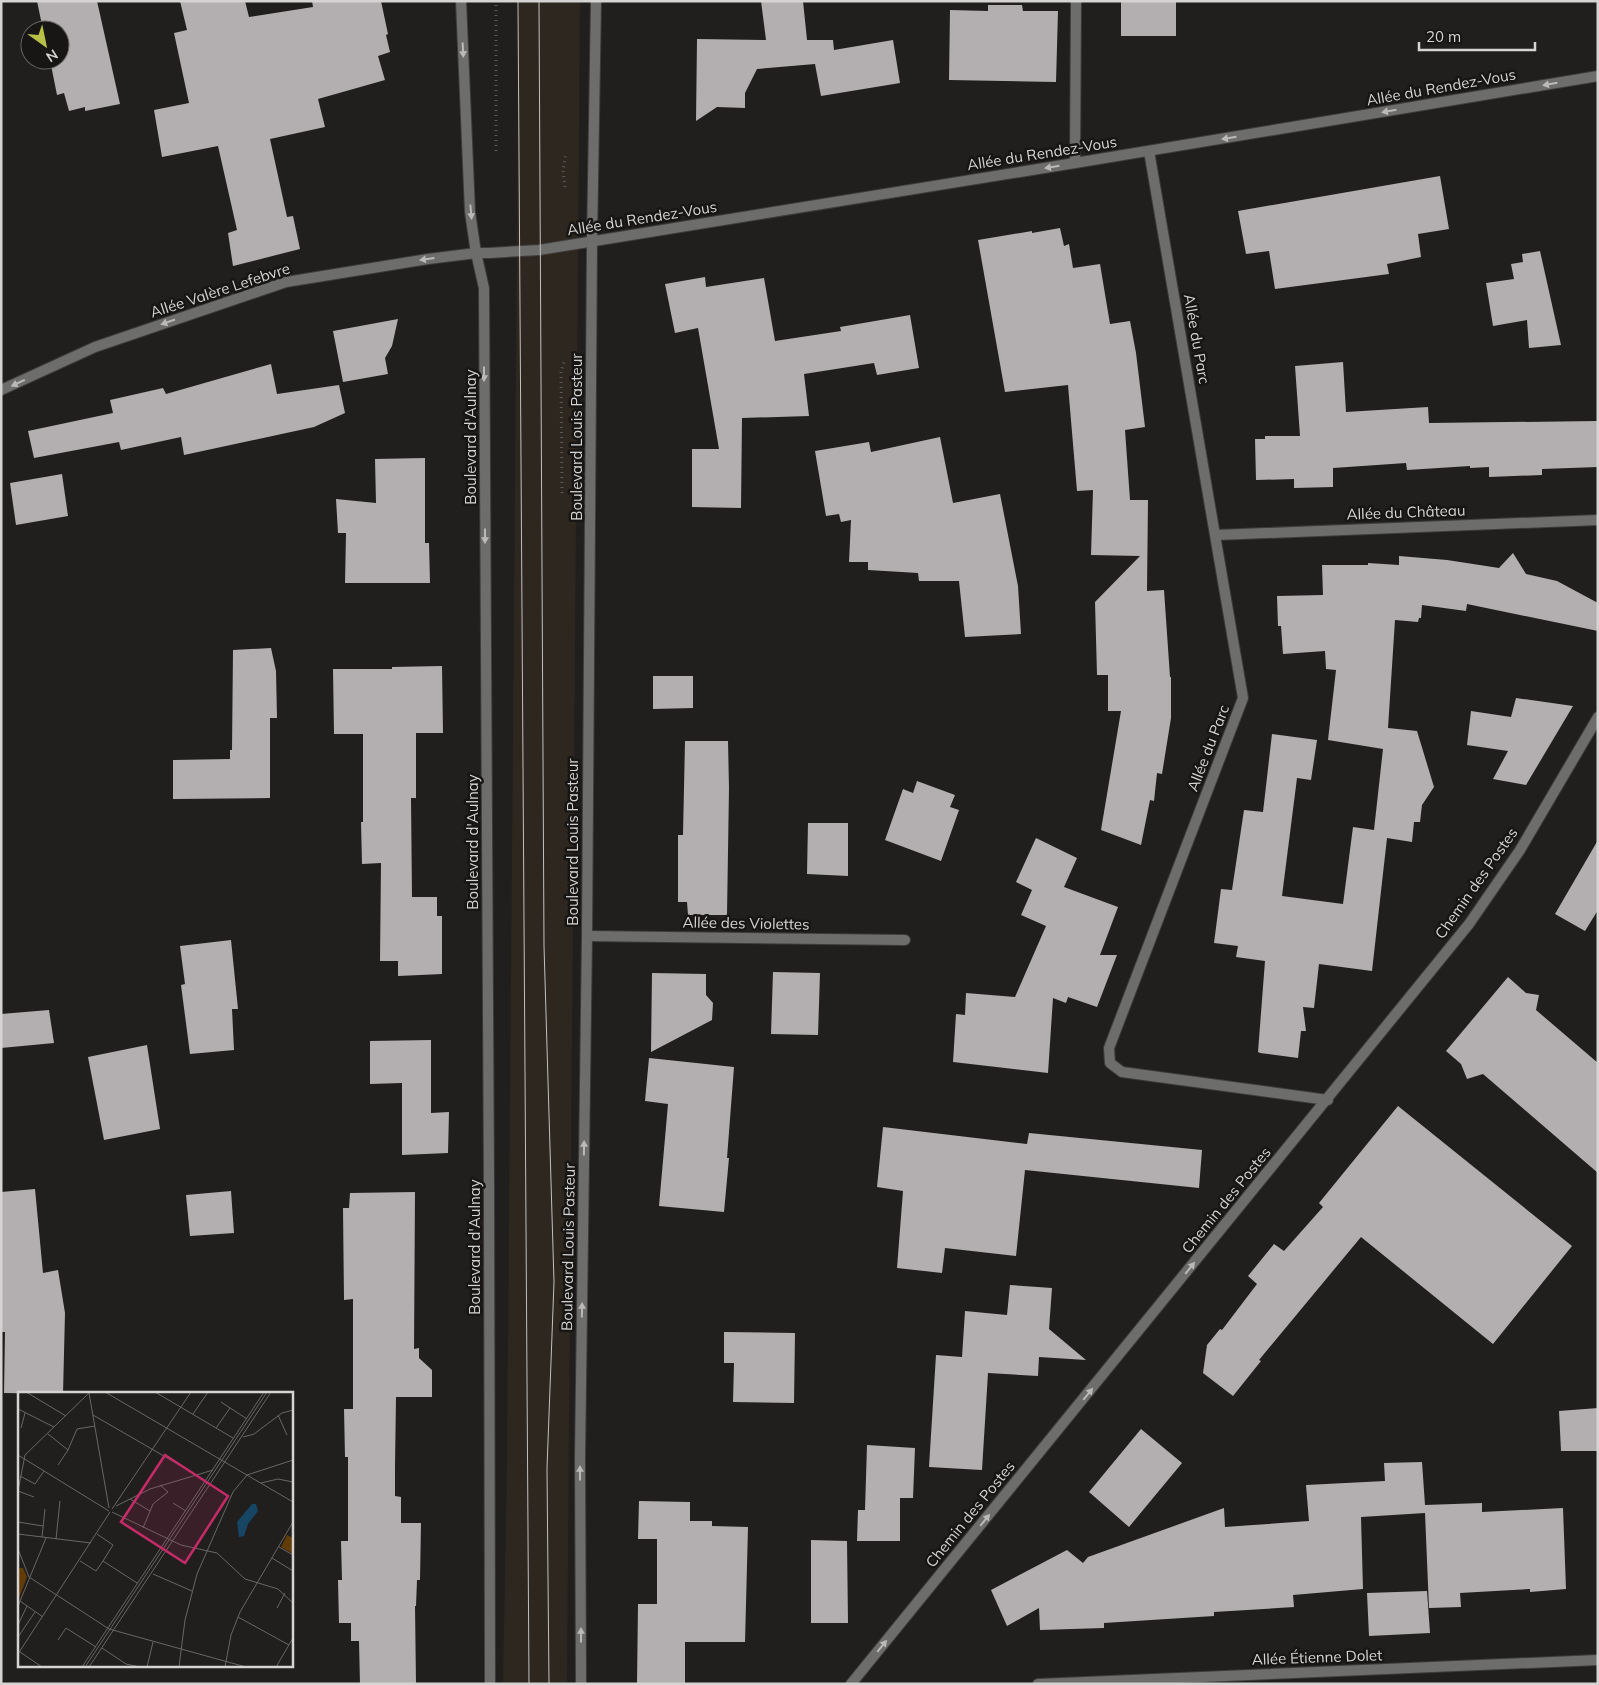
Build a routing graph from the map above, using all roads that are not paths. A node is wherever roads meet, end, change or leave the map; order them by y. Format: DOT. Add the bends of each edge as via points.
graph roads {
  1 [pos="461,1"];
  2 [pos="596,1"];
  3 [pos="1076,1"];
  4 [pos="1598,76"];
  5 [pos="1149,151"];
  6 [pos="1075,163"];
  7 [pos="592,241"];
  8 [pos="476,253"];
  9 [pos="489,254"];
  10 [pos="1,390"];
  11 [pos="1598,520"];
  12 [pos="1216,534"];
  13 [pos="1598,717"];
  14 [pos="587,936"];
  15 [pos="905,940"];
  16 [pos="1328,1100"];
  17 [pos="1598,1660"];
  18 [pos="490,1684"];
  19 [pos="581,1684"];
  20 [pos="851,1684"];
  21 [pos="1038,1684"];
  1 -- 8 [label="street, Boulevard d'Aulnay, one-way" via="470,212"];
  2 -- 7 [label="street, Boulevard Louis Pasteur"];
  3 -- 6 [label="street"];
  4 -- 5 [label="street, Allée du Rendez-Vous, one-way"];
  5 -- 6 [label="street, Allée du Rendez-Vous"];
  5 -- 12 [label="street, Allée du Parc"];
  6 -- 7 [label="street, Allée du Rendez-Vous, one-way"];
  7 -- 9 [label="street, Allée du Rendez-Vous"];
  7 -- 14 [label="street, Boulevard Louis Pasteur"];
  8 -- 9 [label="street, Allée Valère Lefebvre"];
  8 -- 10 [label="street, Allée Valère Lefebvre, one-way" via="286,282 95,347"];
  8 -- 18 [label="street, Boulevard d'Aulnay, one-way" via="484,288"];
  11 -- 12 [label="street, Allée du Château"];
  12 -- 16 [label="street, Allée du Parc" via="1243,698 1109,1048 1110,1063 1122,1072"];
  13 -- 16 [label="street, Chemin des Postes" via="1520,850 1469,924"];
  14 -- 15 [label="street, Allée des Violettes"];
  19 -- 14 [label="street, Boulevard Louis Pasteur, one-way" via="580,1457"];
  20 -- 16 [label="street, Chemin des Postes, one-way"];
  17 -- 21 [label="street, Allée Étienne Dolet"];
}
